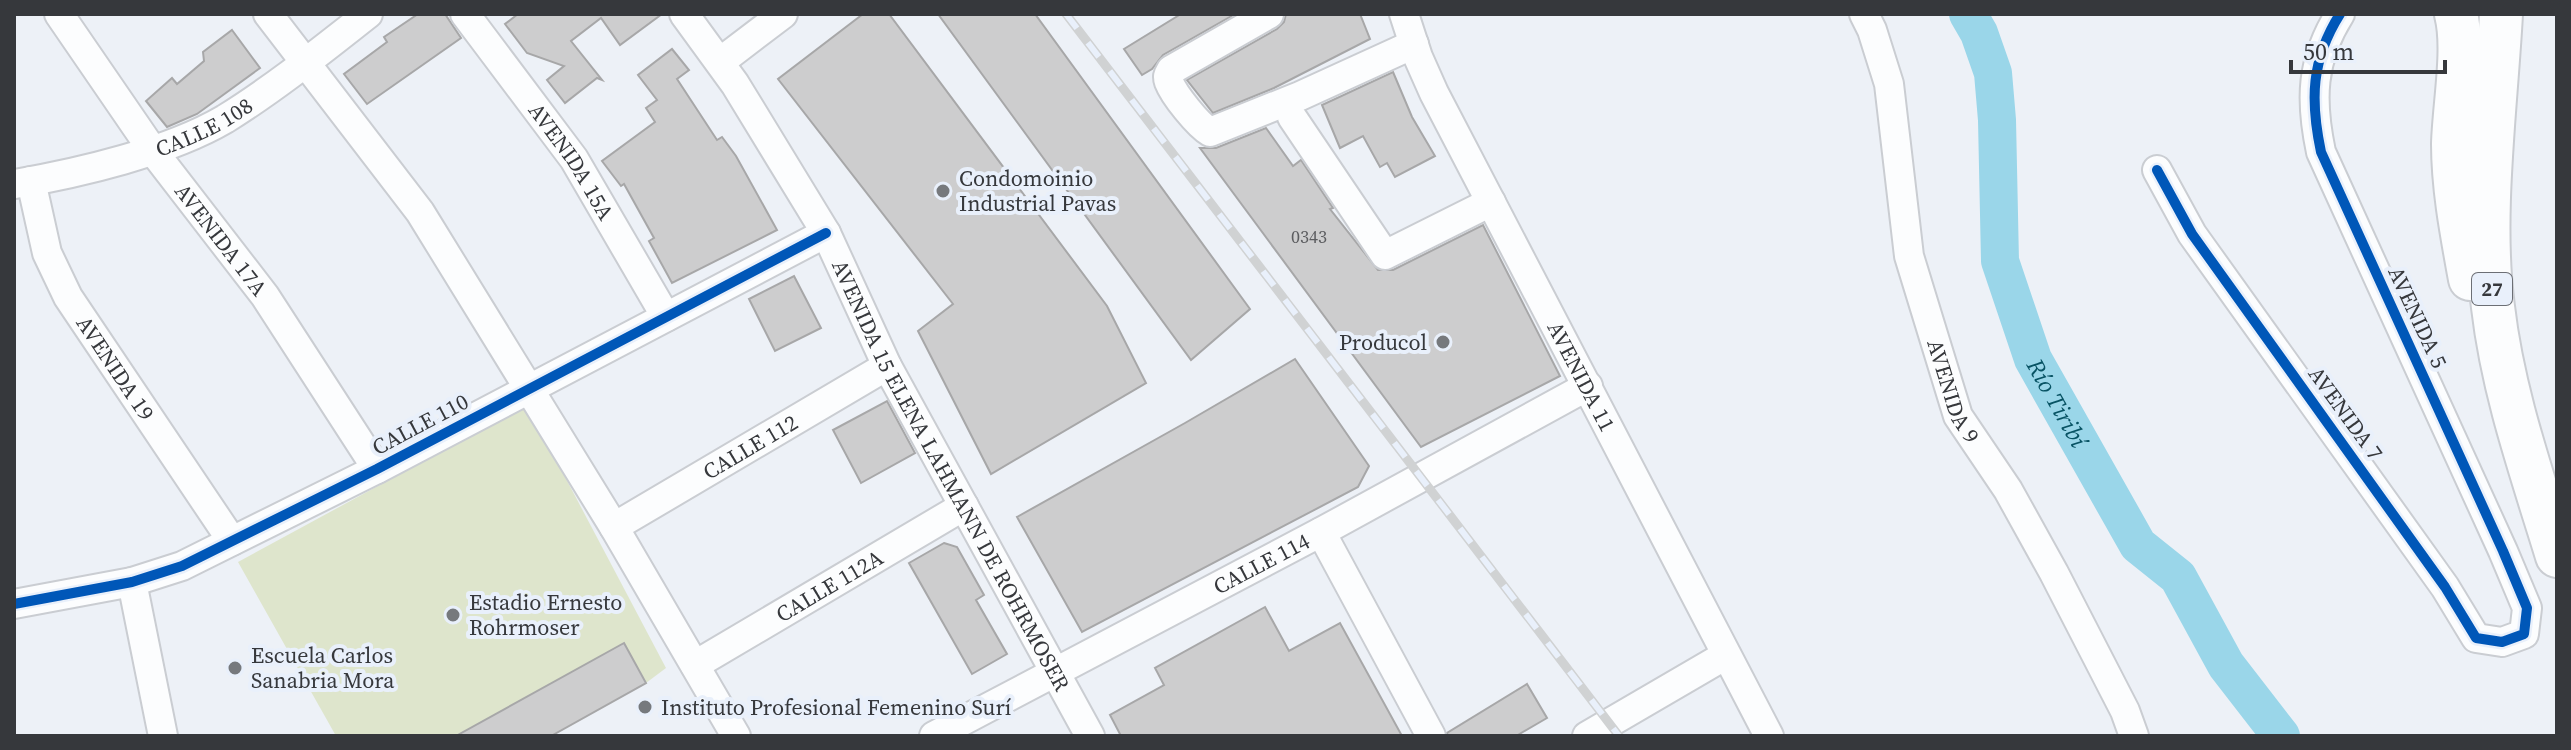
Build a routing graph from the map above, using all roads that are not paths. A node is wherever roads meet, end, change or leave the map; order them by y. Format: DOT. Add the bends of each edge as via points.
graph roads {
  1 [pos="59,14"];
  2 [pos="268,14"];
  3 [pos="368,14"];
  4 [pos="465,14"];
  5 [pos="684,14"];
  6 [pos="783,14"];
  7 [pos="1269,14"];
  8 [pos="1385,14"];
  9 [pos="1404,14"];
  10 [pos="1864,14"];
  11 [pos="2340,14"];
  12 [pos="2456,14"];
  13 [pos="2501,14"];
  14 [pos="1405,48"];
  15 [pos="306,62"];
  16 [pos="720,62"];
  17 [pos="1292,117"];
  18 [pos="153,151"];
  19 [pos="2157,170"];
  20 [pos="23,183"];
  21 [pos="1491,202"];
  22 [pos="826,233"];
  23 [pos="666,317"];
  24 [pos="887,366"];
  25 [pos="1588,386"];
  26 [pos="529,389"];
  27 [pos="2513,414"];
  28 [pos="377,469"];
  29 [pos="964,506"];
  30 [pos="614,527"];
  31 [pos="1321,532"];
  32 [pos="232,541"];
  33 [pos="2557,556"];
  34 [pos="132,582"];
  35 [pos="14,604"];
  36 [pos="2524,634"];
  37 [pos="1726,655"];
  38 [pos="695,665"];
  39 [pos="1055,671"];
  40 [pos="163,736"];
  41 [pos="736,736"];
  42 [pos="934,736"];
  43 [pos="1090,736"];
  44 [pos="1431,736"];
  45 [pos="1587,736"];
  46 [pos="1769,736"];
  47 [pos="2134,736"];
  1 -- 18 [label="street, AVENIDA 17A"];
  2 -- 15 [label="street"];
  3 -- 15 [label="street, CALLE 108"];
  4 -- 23 [label="street, AVENIDA 15A" via="574,159"];
  5 -- 16 [label="street, AVENIDA 15 ELENA LAHMANN DE ROHRMOSER"];
  6 -- 16 [label="street"];
  7 -- 14 [label="street" via="1168,73 1168,81 1195,119 1210,132"];
  8 -- 14 [label="street"];
  9 -- 14 [label="street, AVENIDA 11"];
  10 -- 47 [label="street, AVENIDA 9" via="1889,84 1909,256 1958,416 2047,559"];
  11 -- 36 [label="street, AVENIDA 5" via="2315,75 2314,119 2321,152 2527,608"];
  12 -- 27 [label="highway" via="2453,146 2460,223 2473,294"];
  13 -- 27 [label="highway, 27" via="2489,231 2493,307"];
  14 -- 21 [label="street, AVENIDA 11"];
  15 -- 18 [label="street, CALLE 108" via="223,120"];
  15 -- 26 [label="street" via="420,212"];
  16 -- 22 [label="street, AVENIDA 15 ELENA LAHMANN DE ROHRMOSER"];
  17 -- 21 [label="street" via="1385,255"];
  18 -- 20 [label="street, CALLE 108"];
  18 -- 28 [label="street, AVENIDA 17A" via="265,296"];
  19 -- 36 [label="street, AVENIDA 7" via="2192,234 2476,638 2502,642"];
  20 -- 32 [label="street, AVENIDA 19" via="68,297"];
  21 -- 25 [label="street, AVENIDA 11"];
  22 -- 23 [label="street, CALLE 110"];
  22 -- 24 [label="street, AVENIDA 15 ELENA LAHMANN DE ROHRMOSER"];
  23 -- 26 [label="street, CALLE 110"];
  24 -- 29 [label="street, AVENIDA 15 ELENA LAHMANN DE ROHRMOSER"];
  24 -- 30 [label="street, CALLE 112"];
  25 -- 31 [label="street, CALLE 114"];
  25 -- 37 [label="street, AVENIDA 11"];
  26 -- 28 [label="street, CALLE 110"];
  26 -- 30 [label="street"];
  27 -- 33 [label="highway, 27"];
  28 -- 32 [label="street, CALLE 110"];
  29 -- 38 [label="street, CALLE 112A"];
  29 -- 39 [label="street, AVENIDA 15 ELENA LAHMANN DE ROHRMOSER"];
  30 -- 38 [label="street"];
  31 -- 39 [label="street, CALLE 114"];
  31 -- 44 [label="street"];
  32 -- 34 [label="street, CALLE 110" via="182,566"];
  34 -- 35 [label="street, CALLE 110"];
  34 -- 40 [label="street"];
  37 -- 45 [label="street"];
  37 -- 46 [label="street, AVENIDA 11"];
  38 -- 41 [label="street"];
  39 -- 42 [label="street, CALLE 114"];
  39 -- 43 [label="street, AVENIDA 15 ELENA LAHMANN DE ROHRMOSER"];
}
